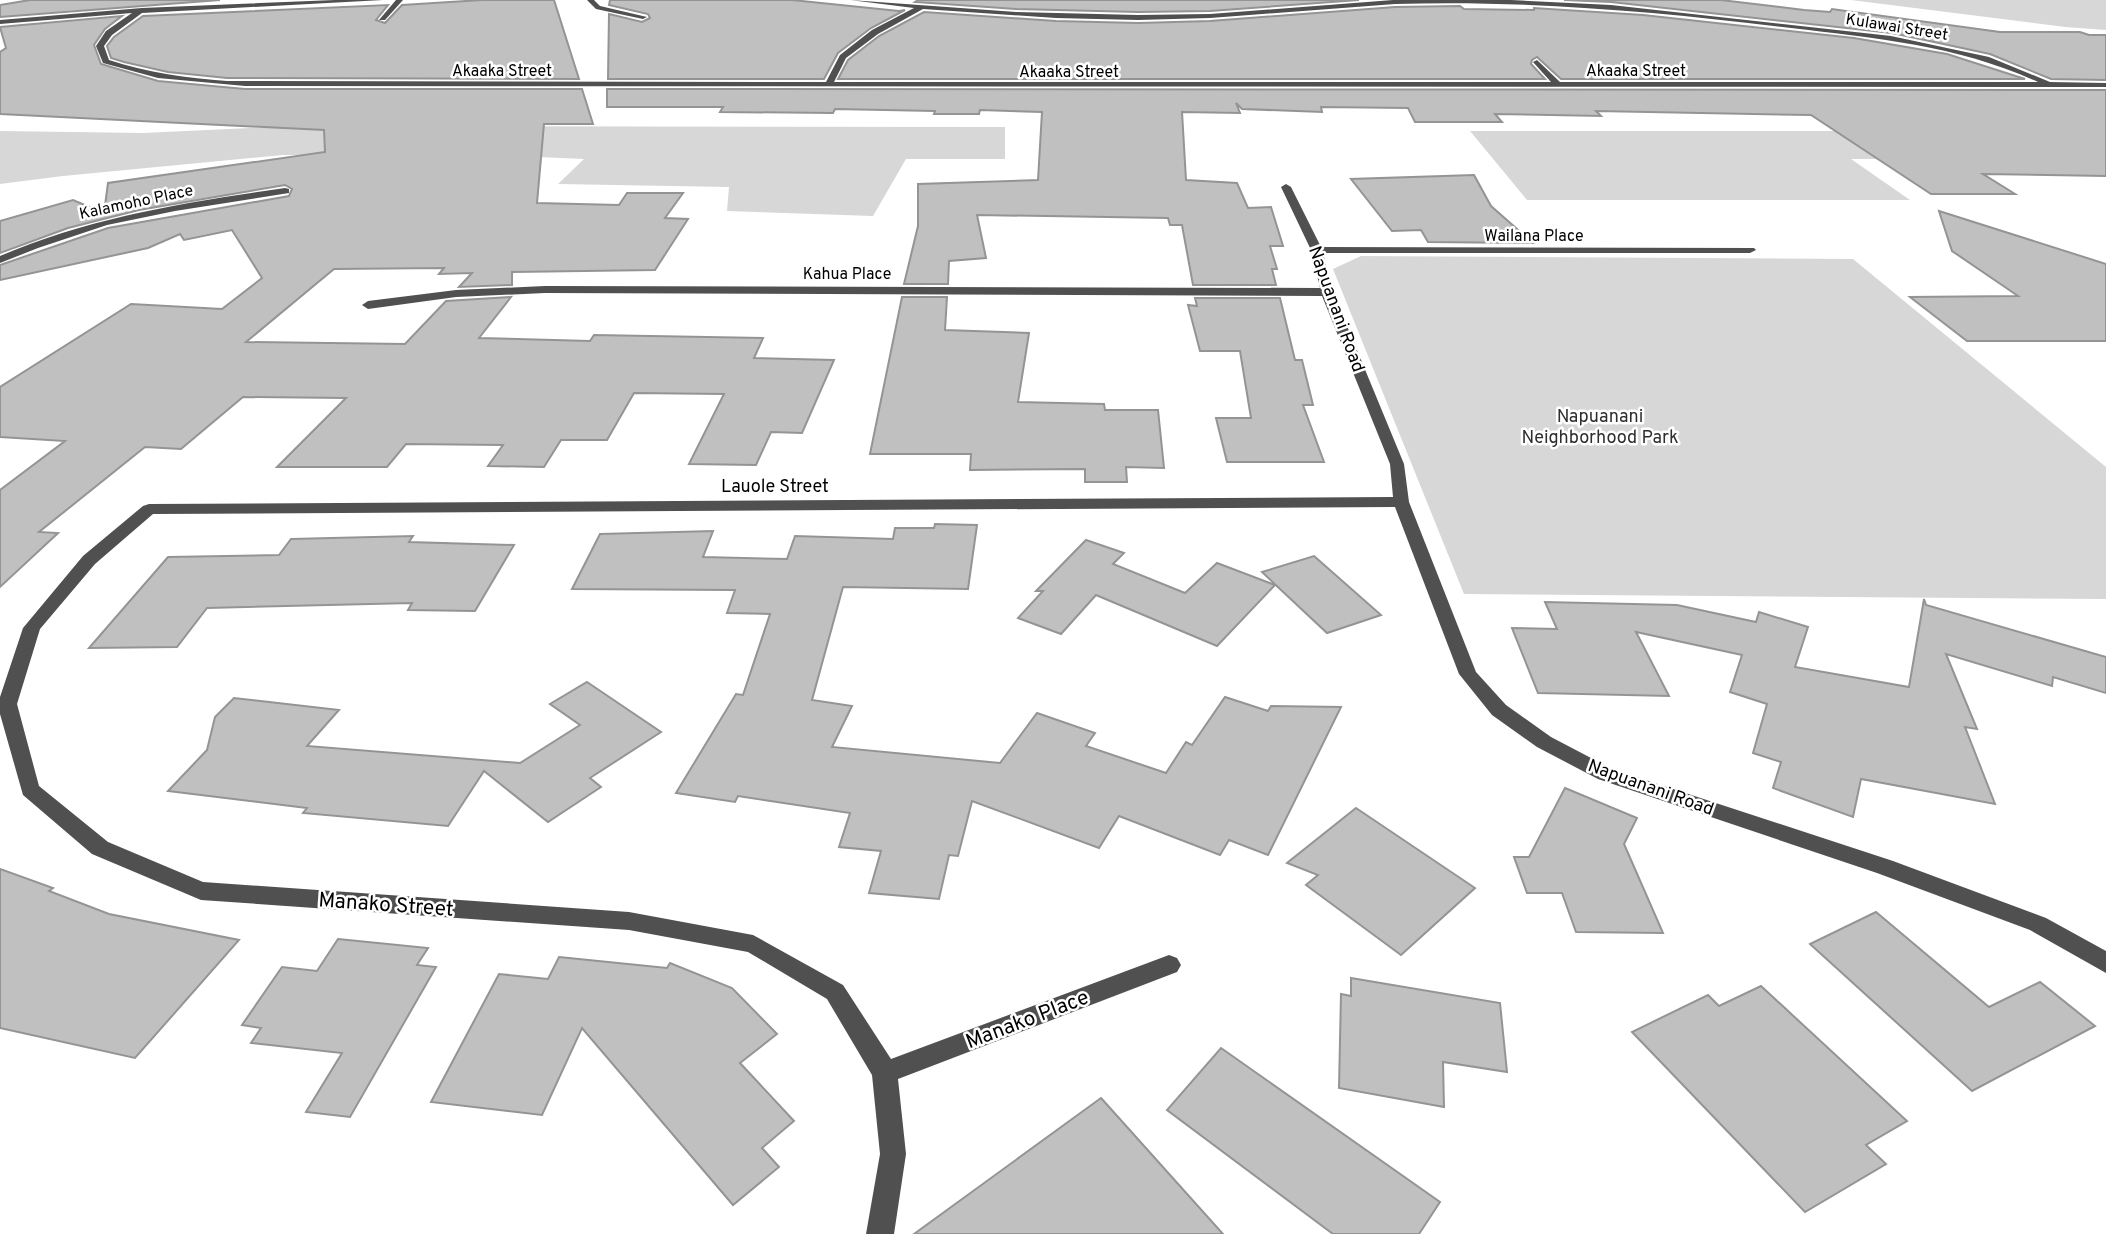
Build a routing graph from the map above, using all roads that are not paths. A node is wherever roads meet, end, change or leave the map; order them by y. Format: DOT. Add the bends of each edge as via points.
graph roads {
  1 [pos="380,0"];
  2 [pos="400,0"];
  3 [pos="590,0"];
  4 [pos="853,0"];
  5 [pos="921,7"];
  6 [pos="142,10"];
  7 [pos="643,17"];
  8 [pos="382,18"];
  9 [pos="0,22"];
  10 [pos="1537,62"];
  11 [pos="1556,83"];
  12 [pos="829,84"];
  13 [pos="2050,85"];
  14 [pos="2106,85"];
  15 [pos="1286,187"];
  16 [pos="285,191"];
  17 [pos="1317,250"];
  18 [pos="1750,250"];
  19 [pos="0,260"];
  20 [pos="1328,292"];
  21 [pos="369,305"];
  22 [pos="1401,502"];
  23 [pos="149,509"];
  24 [pos="2106,964"];
  25 [pos="1169,965"];
  26 [pos="884,1073"];
  27 [pos="880,1234"];
  1 -- 6 [label="street"];
  2 -- 8 [label="street"];
  3 -- 7 [label="street" via="598,8"];
  4 -- 5 [label="street, Kulawai Street"];
  5 -- 12 [label="street" via="875,32 844,57"];
  5 -- 13 [label="street, Kulawai Street" via="1131,18 1423,1 1604,6 1906,41 2009,65"];
  6 -- 9 [label="street"];
  6 -- 12 [label="street, Akaaka Street" via="104,39 100,46 107,61 187,81"];
  10 -- 11 [label="street"];
  11 -- 12 [label="street, Akaaka Street"];
  11 -- 13 [label="street, Akaaka Street"];
  13 -- 14 [label="street, Akaaka Street"];
  15 -- 17 [label="street, Napuanani Road"];
  16 -- 19 [label="street, Kalamoho Place" via="117,218 73,230"];
  17 -- 18 [label="street, Wailana Place"];
  17 -- 20 [label="street, Napuanani Road"];
  20 -- 21 [label="street, Kahua Place" via="997,288 505,291 424,295"];
  20 -- 22 [label="street, Napuanani Road" via="1397,464"];
  22 -- 23 [label="street, Lauole Street"];
  22 -- 24 [label="street, Napuanani Road" via="1468,674 1499,710 1544,742 1605,774 1885,867 2038,924"];
  23 -- 26 [label="street, Manako Street" via="89,560 32,628 7,704 30,790 100,848 201,891 629,921 753,944 835,992"];
  25 -- 26 [label="street, Manako Place"];
  26 -- 27 [label="street, Manako Street" via="893,1154"];
}
